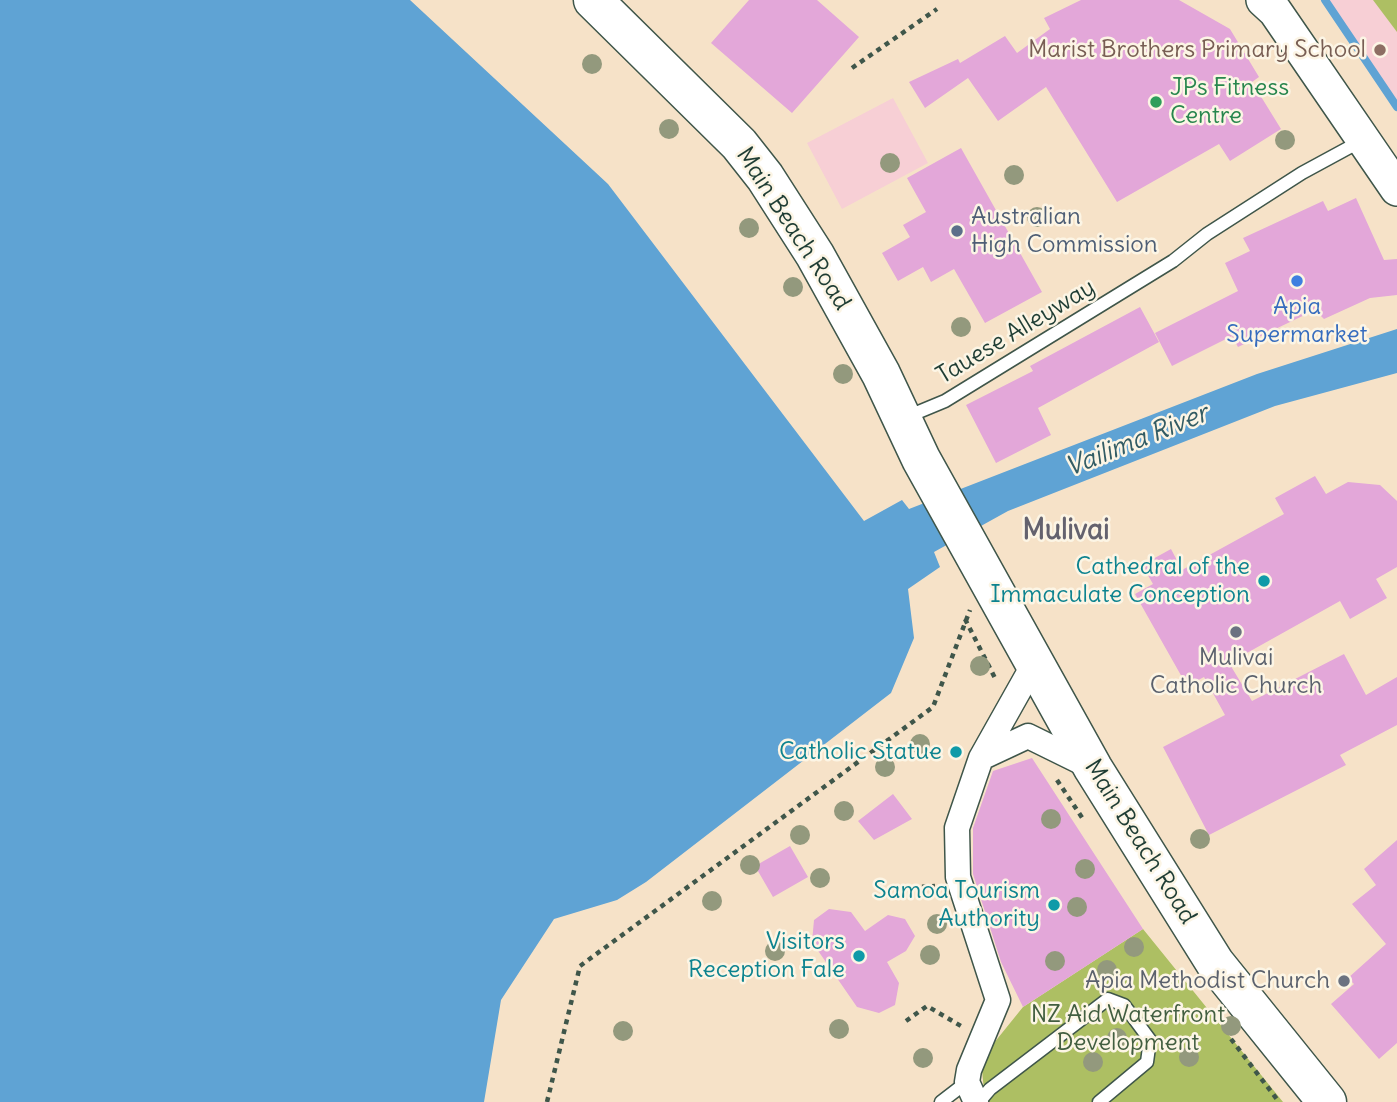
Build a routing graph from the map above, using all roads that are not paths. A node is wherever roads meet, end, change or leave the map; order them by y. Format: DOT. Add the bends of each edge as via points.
graph roads {
  1 [pos="593,0"];
  2 [pos="1263,0"];
  3 [pos="1361,141"];
  4 [pos="1397,189"];
  5 [pos="903,418"];
  6 [pos="1035,662"];
  7 [pos="981,758"];
  8 [pos="1093,768"];
  9 [pos="974,1095"];
  10 [pos="941,1102"];
  11 [pos="1099,1102"];
  12 [pos="1327,1102"];
  1 -- 5 [label="main road, Main Beach Road" via="739,144 765,177 815,255"];
  2 -- 3 [label="main road" via="1275,11"];
  3 -- 4 [label="main road"];
  3 -- 5 [label="lane, Tauese Alleyway" via="1301,173 1173,261 945,401"];
  5 -- 6 [label="main road, Main Beach Road" via="921,459"];
  6 -- 7 [label="street"];
  6 -- 8 [label="main road, Main Beach Road"];
  7 -- 8 [label="street" via="1028,736"];
  7 -- 9 [label="street" via="957,828 958,877 998,1000 980,1037"];
  8 -- 12 [label="main road, Main Beach Road" via="1215,963"];
  9 -- 10 [label="lane"];
  9 -- 11 [label="lane" via="990,1088 1108,999 1124,1005 1150,1040 1147,1062"];
}
